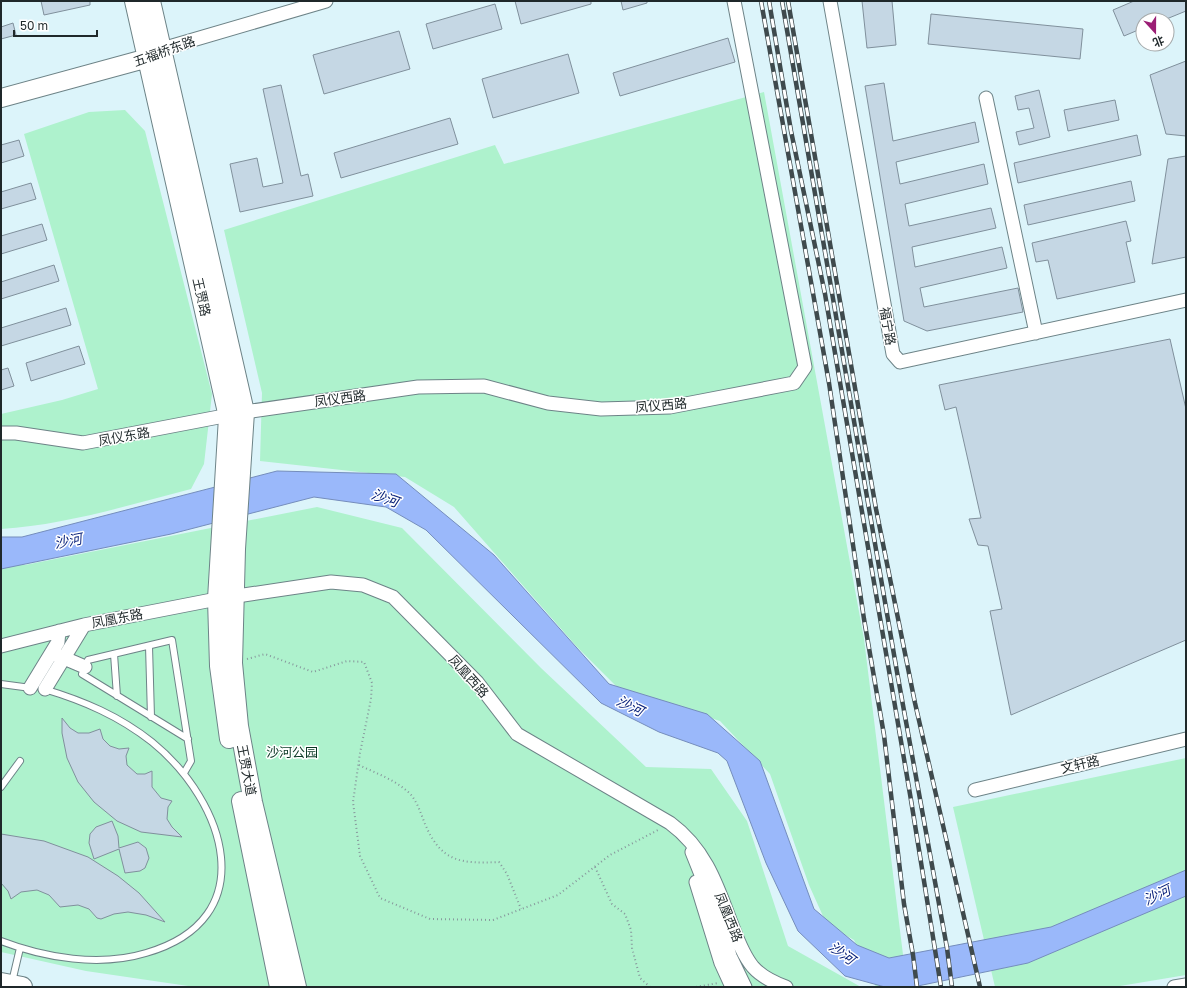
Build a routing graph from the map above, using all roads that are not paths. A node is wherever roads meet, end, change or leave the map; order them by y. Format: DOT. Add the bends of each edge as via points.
graph roads {
  1 [pos="134,1"];
  2 [pos="151,1"];
  3 [pos="326,1"];
  4 [pos="734,1"];
  5 [pos="830,1"];
  6 [pos="152,51"];
  7 [pos="1,98"];
  8 [pos="986,98"];
  9 [pos="1186,300"];
  10 [pos="1036,332"];
  11 [pos="237,414"];
  12 [pos="1,433"];
  13 [pos="227,550"];
  14 [pos="235,597"];
  15 [pos="217,599"];
  16 [pos="84,625"];
  17 [pos="59,631"];
  18 [pos="1,646"];
  19 [pos="148,646"];
  20 [pos="51,653"];
  21 [pos="114,654"];
  22 [pos="64,658"];
  23 [pos="85,667"];
  24 [pos="1,684"];
  25 [pos="30,688"];
  26 [pos="45,689"];
  27 [pos="117,696"];
  28 [pos="151,717"];
  29 [pos="188,739"];
  30 [pos="1186,739"];
  31 [pos="20,761"];
  32 [pos="184,773"];
  33 [pos="1,787"];
  34 [pos="975,790"];
  35 [pos="684,834"];
  36 [pos="1,941"];
  37 [pos="20,948"];
  38 [pos="731,984"];
  39 [pos="11,985"];
  40 [pos="1186,985"];
  41 [pos="279,987"];
  42 [pos="297,987"];
  43 [pos="745,987"];
  44 [pos="786,987"];
  45 [pos="1174,987"];
  1 -- 6 [label="main road"];
  2 -- 6 [label="main road"];
  3 -- 6 [label="street, 五福桥东路"];
  4 -- 11 [label="street, 凤仪西路" via="805,367 794,383 670,407 601,409 548,403 484,386 470,386 418,387"];
  5 -- 10 [label="street, 福宁路" via="893,354 900,362"];
  6 -- 7 [label="main road, 五福桥东路"];
  6 -- 11 [label="main road, 王贾路"];
  8 -- 10 [label="street"];
  9 -- 10 [label="street, 福宁路"];
  11 -- 12 [label="street, 凤仪东路" via="83,443"];
  11 -- 13 [label="main road, 王贾路"];
  13 -- 14 [label="main road, 王贾大道"];
  13 -- 15 [label="main road, 王贾大道"];
  14 -- 15 [label="street, 凤凰东路"];
  14 -- 35 [label="street, 凤凰西路" via="331,582 363,585 393,597 477,682 517,734 670,823"];
  14 -- 42 [label="main road, 王贾大道" via="233,663 239,726 253,802"];
  15 -- 16 [label="street, 凤凰东路"];
  15 -- 41 [label="main road, 王贾大道" via="219,666 226,721"];
  16 -- 17 [label="street, 凤凰东路"];
  16 -- 22 [label="street"];
  17 -- 18 [label="street, 凤凰东路"];
  17 -- 20 [label="street" via="58,642"];
  19 -- 21 [label="lane"];
  19 -- 28 [label="lane"];
  19 -- 29 [label="lane" via="172,640"];
  20 -- 22 [label="street"];
  20 -- 25 [label="street"];
  21 -- 23 [label="lane" via="88,660"];
  21 -- 27 [label="lane"];
  22 -- 23 [label="street"];
  22 -- 26 [label="street"];
  23 -- 27 [label="lane" via="82,674"];
  24 -- 25 [label="lane"];
  25 -- 26 [label="lane"];
  26 -- 32 [label="lane" via="93,705 123,721 153,743"];
  27 -- 28 [label="lane"];
  28 -- 29 [label="lane"];
  29 -- 32 [label="lane" via="192,761"];
  30 -- 34 [label="street, 文轩路"];
  31 -- 33 [label="lane"];
  32 -- 37 [label="lane" via="202,799 217,832 222,866 213,905 192,932 177,942 131,958 102,960 58,957"];
  35 -- 38 [label="street, 凤凰西路" via="697,888 721,963"];
  35 -- 43 [label="street, 凤凰西路" via="718,917 730,956"];
  35 -- 44 [label="street, 凤凰西路" via="701,854 714,877 736,937 753,967 774,983"];
  36 -- 37 [label="lane"];
  37 -- 39 [label="lane"];
  40 -- 45 [label="street"];
}
